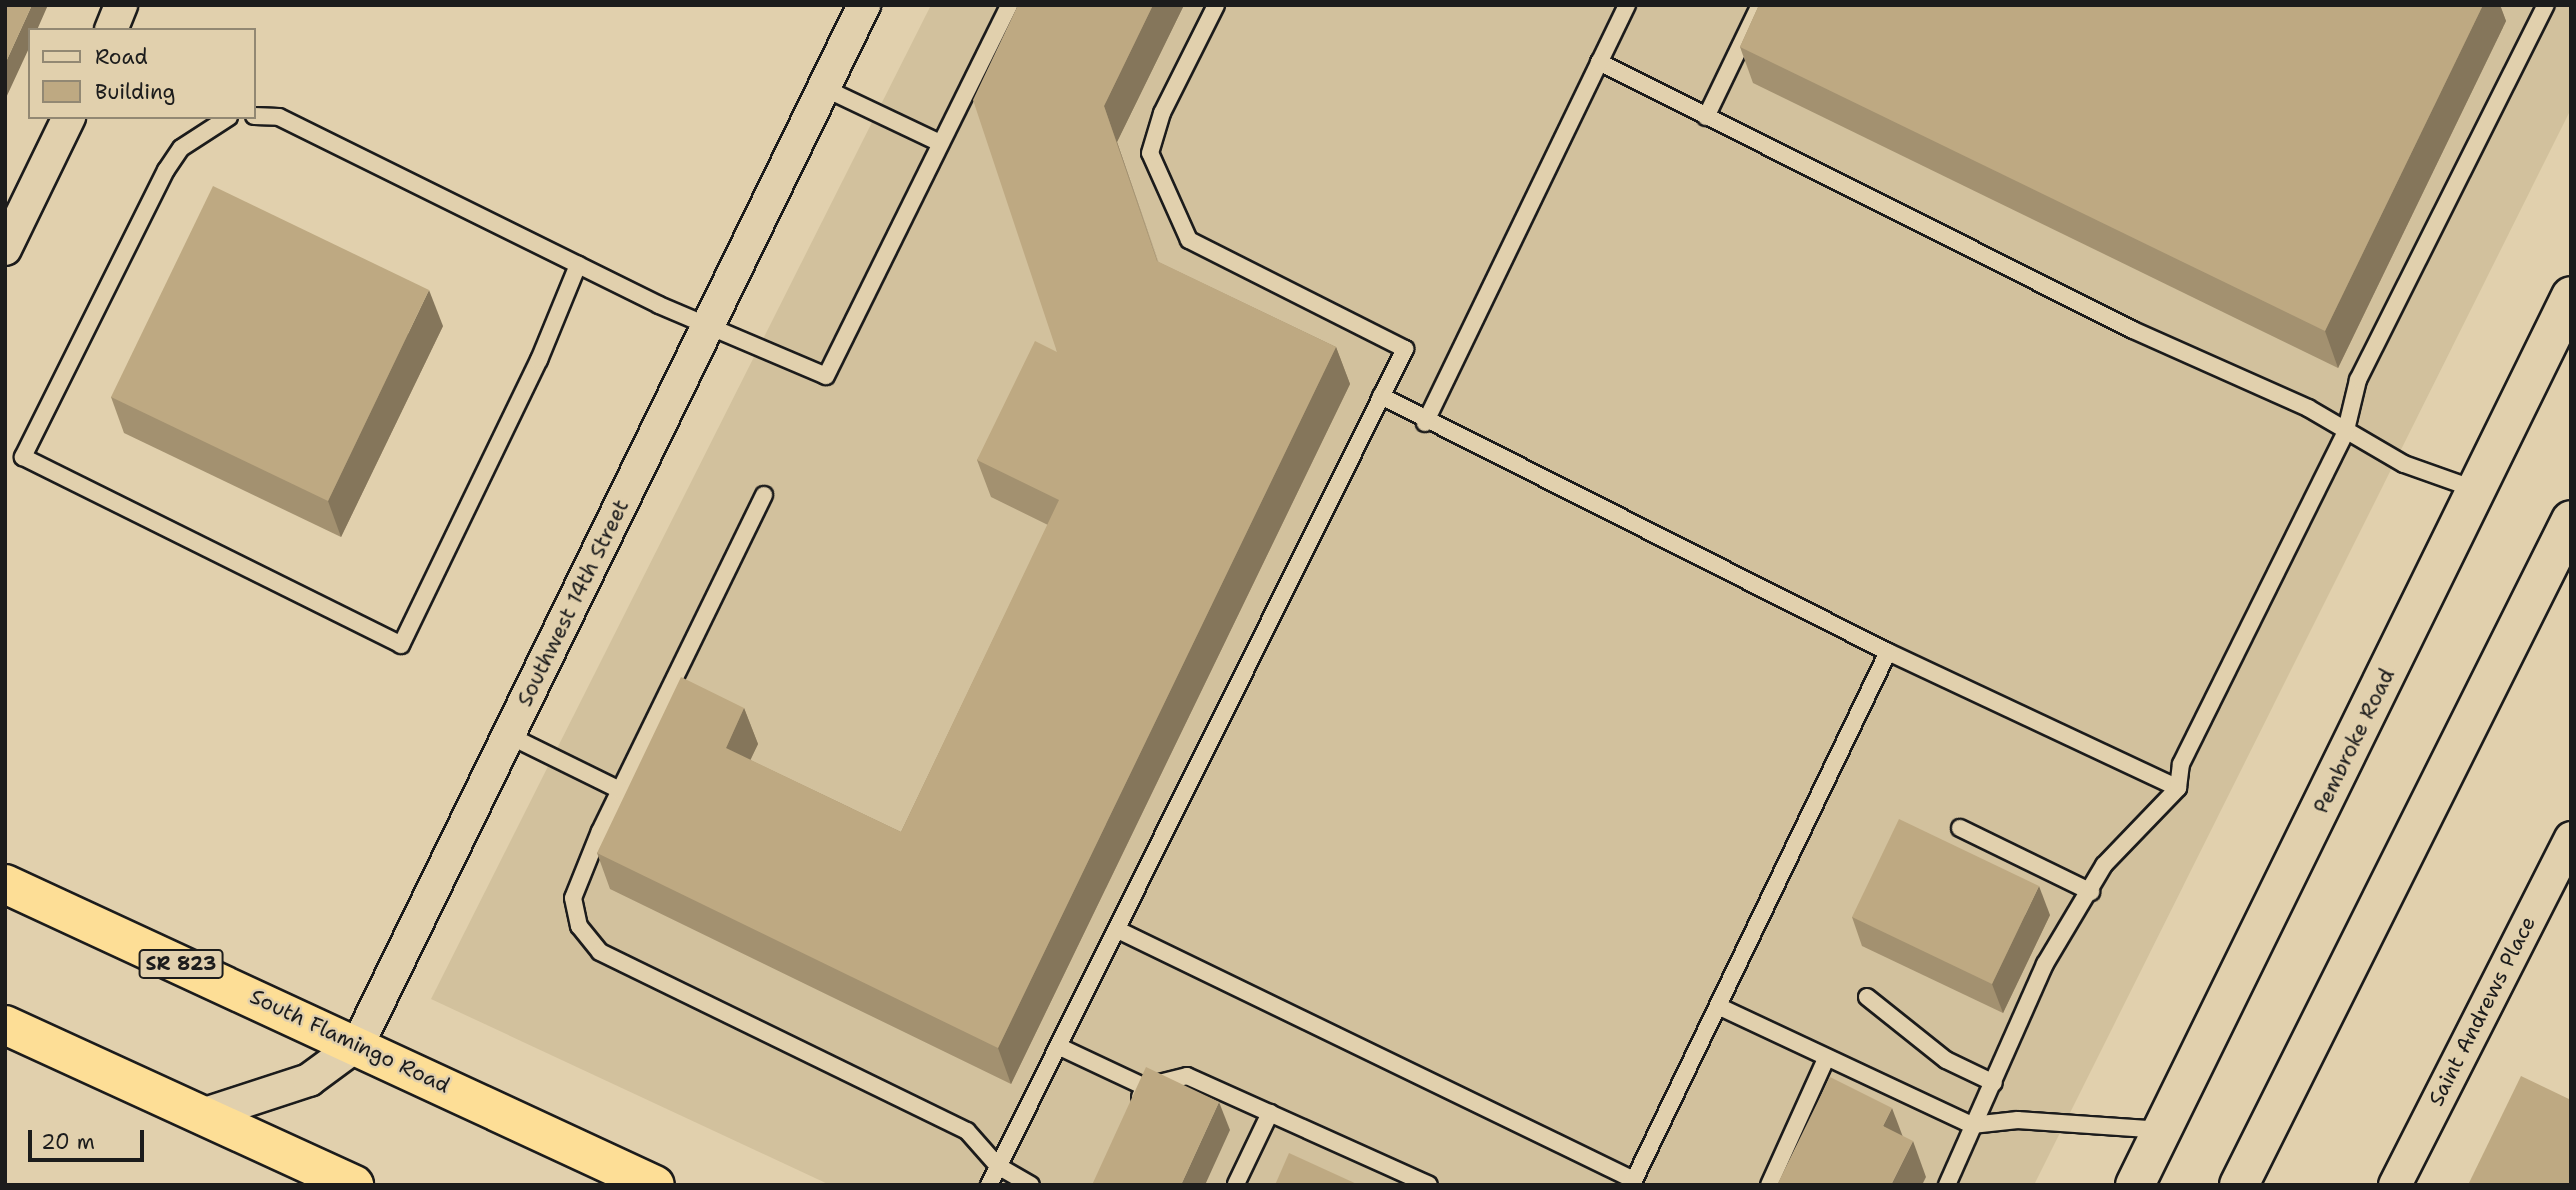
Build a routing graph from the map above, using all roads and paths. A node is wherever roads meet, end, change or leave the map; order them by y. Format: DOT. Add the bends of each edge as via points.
graph roads {
  1 [pos="121,5"];
  2 [pos="864,5"];
  3 [pos="1009,5"];
  4 [pos="1216,5"];
  5 [pos="1627,5"];
  6 [pos="1760,5"];
  7 [pos="2546,5"];
  8 [pos="112,28"];
  9 [pos="1599,62"];
  10 [pos="824,88"];
  11 [pos="256,116"];
  12 [pos="1706,117"];
  13 [pos="68,119"];
  14 [pos="226,119"];
  15 [pos="940,143"];
  16 [pos="5,249"];
  17 [pos="578,265"];
  18 [pos="2571,296"];
  19 [pos="709,323"];
  20 [pos="1381,396"];
  21 [pos="1425,423"];
  22 [pos="2345,434"];
  23 [pos="2477,490"];
  24 [pos="764,495"];
  25 [pos="2571,520"];
  26 [pos="1888,652"];
  27 [pos="508,735"];
  28 [pos="2178,788"];
  29 [pos="620,790"];
  30 [pos="1960,828"];
  31 [pos="2571,838"];
  32 [pos="5,884"];
  33 [pos="2091,892"];
  34 [pos="1118,930"];
  35 [pos="1867,997"];
  36 [pos="1720,1007"];
  37 [pos="5,1025"];
  38 [pos="358,1044"];
  39 [pos="1060,1047"];
  40 [pos="1826,1059"];
  41 [pos="1994,1083"];
  42 [pos="1145,1087"];
  43 [pos="1269,1113"];
  44 [pos="202,1115"];
  45 [pos="1129,1120"];
  46 [pos="1972,1125"];
  47 [pos="2162,1130"];
  48 [pos="998,1166"];
  49 [pos="1236,1184"];
  50 [pos="354,1185"];
  51 [pos="655,1185"];
  52 [pos="989,1185"];
  53 [pos="1031,1185"];
  54 [pos="1429,1185"];
  55 [pos="1769,1185"];
  56 [pos="1947,1185"];
  57 [pos="2135,1185"];
  58 [pos="2239,1185"];
  59 [pos="2395,1185"];
  1 -- 8 [label="street"];
  2 -- 10 [label="street, Southwest 14th Street"];
  3 -- 15 [label="lane"];
  4 -- 20 [label="lane" via="1162,113 1150,153 1189,240 1405,349"];
  5 -- 9 [label="lane"];
  6 -- 12 [label="lane"];
  7 -- 22 [label="lane" via="2358,380"];
  9 -- 12 [label="lane"];
  9 -- 21 [label="lane"];
  10 -- 15 [label="lane"];
  10 -- 19 [label="street, Southwest 14th Street"];
  11 -- 17 [label="lane" via="279,117"];
  12 -- 22 [label="lane" via="2133,330 2308,408"];
  13 -- 16 [label="street"];
  14 -- 17 [label="lane" via="181,148 166,170 23,457 401,645 539,360"];
  15 -- 19 [label="lane" via="826,376"];
  17 -- 19 [label="lane"];
  18 -- 23 [label="main road, Pembroke Road"];
  19 -- 27 [label="street, Southwest 14th Street"];
  20 -- 21 [label="lane"];
  20 -- 34 [label="lane"];
  21 -- 26 [label="lane"];
  22 -- 23 [label="lane"];
  22 -- 28 [label="lane" via="2181,764"];
  23 -- 47 [label="main road, Pembroke Road"];
  24 -- 29 [label="lane"];
  25 -- 58 [label="main road"];
  26 -- 28 [label="lane"];
  26 -- 36 [label="lane"];
  27 -- 29 [label="lane"];
  27 -- 38 [label="street, Southwest 14th Street"];
  28 -- 33 [label="lane" via="2104,865"];
  29 -- 48 [label="lane" via="573,898 579,926 600,952 967,1131"];
  30 -- 33 [label="lane"];
  31 -- 59 [label="street, Saint Andrews Place"];
  32 -- 38 [label="highway, South Flamingo Road / SR 823"];
  33 -- 41 [label="lane" via="2045,964"];
  34 -- 36 [label="lane" via="1634,1180"];
  34 -- 39 [label="lane" via="1093,968"];
  35 -- 41 [label="lane" via="1946,1060"];
  36 -- 40 [label="lane"];
  37 -- 44 [label="highway"];
  38 -- 44 [label="street, Southwest 14th Street" via="309,1080"];
  38 -- 51 [label="highway, South Flamingo Road / SR 823"];
  39 -- 42 [label="lane"];
  39 -- 48 [label="lane"];
  40 -- 46 [label="lane"];
  40 -- 55 [label="lane"];
  41 -- 46 [label="lane"];
  42 -- 43 [label="lane" via="1187,1076"];
  42 -- 45 [label="lane"];
  43 -- 49 [label="lane"];
  43 -- 54 [label="lane"];
  44 -- 50 [label="highway"];
  46 -- 47 [label="lane" via="2018,1120"];
  46 -- 56 [label="lane"];
  47 -- 57 [label="main road, Pembroke Road"];
  48 -- 52 [label="lane"];
  48 -- 53 [label="lane"];
}
